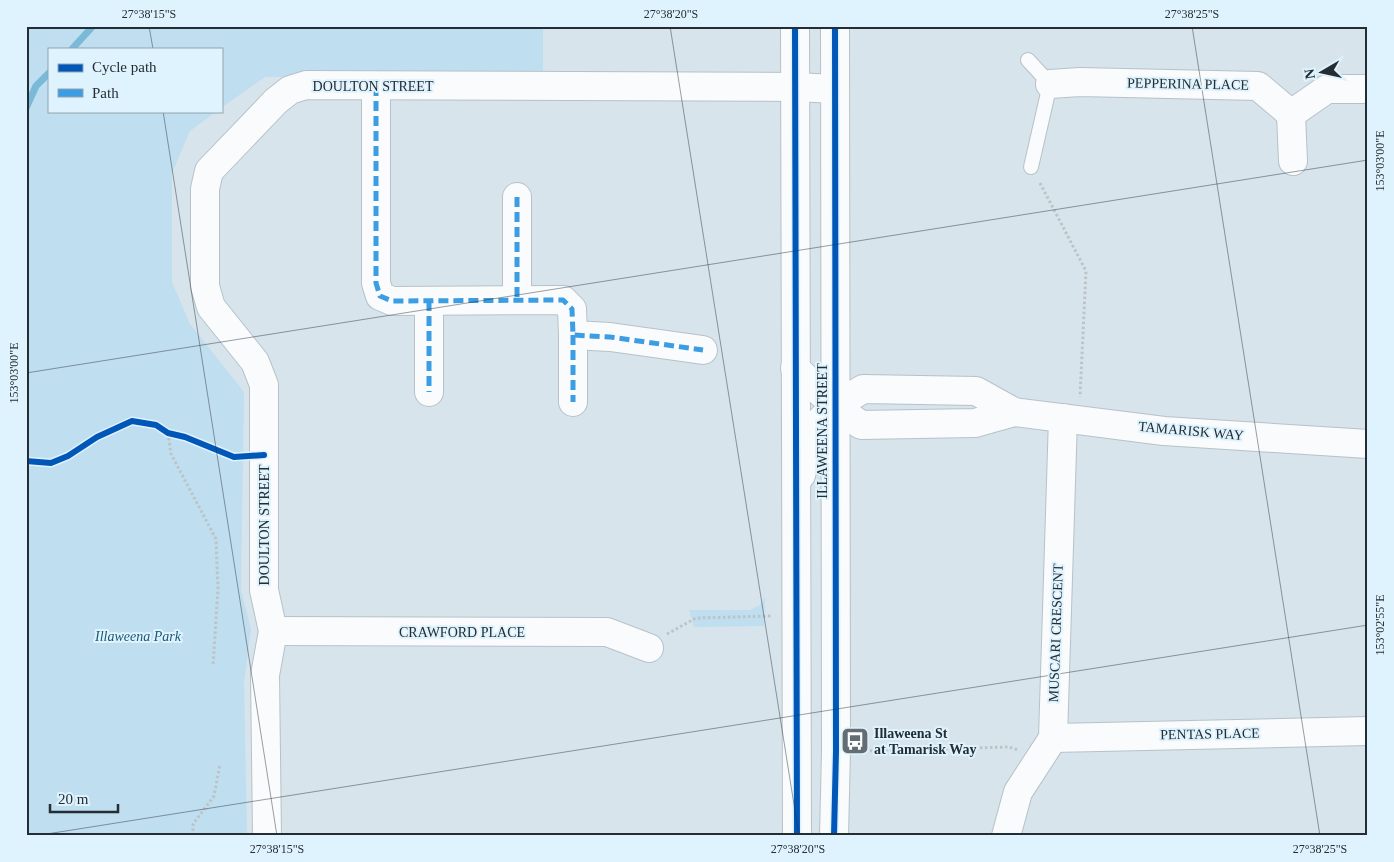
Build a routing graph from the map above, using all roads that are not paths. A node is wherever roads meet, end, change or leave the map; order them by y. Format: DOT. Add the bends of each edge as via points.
graph roads {
  1 [pos="796,26"];
  2 [pos="835,26"];
  3 [pos="1028,60"];
  4 [pos="1050,84"];
  5 [pos="376,86"];
  6 [pos="795,87"];
  7 [pos="1368,88"];
  8 [pos="835,89"];
  9 [pos="1291,114"];
  10 [pos="1293,161"];
  11 [pos="1031,167"];
  12 [pos="517,197"];
  13 [pos="518,300"];
  14 [pos="429,301"];
  15 [pos="572,335"];
  16 [pos="703,350"];
  17 [pos="835,350"];
  18 [pos="795,368"];
  19 [pos="863,389"];
  20 [pos="429,392"];
  21 [pos="573,402"];
  22 [pos="834,406"];
  23 [pos="1014,412"];
  24 [pos="1063,418"];
  25 [pos="864,425"];
  26 [pos="1368,444"];
  27 [pos="834,456"];
  28 [pos="796,494"];
  29 [pos="273,631"];
  30 [pos="649,648"];
  31 [pos="1368,731"];
  32 [pos="1046,748"];
  33 [pos="267,836"];
  34 [pos="797,836"];
  35 [pos="834,836"];
  36 [pos="1006,836"];
  1 -- 6 [label="street, ILLAWEENA STREET"];
  2 -- 8 [label="street, ILLAWEENA STREET"];
  3 -- 4 [label="lane"];
  4 -- 9 [label="street, PEPPERINA PLACE" via="1258,86"];
  4 -- 11 [label="lane"];
  5 -- 6 [label="street, DOULTON STREET"];
  5 -- 14 [label="street" via="376,283 380,296 392,301"];
  5 -- 29 [label="street, DOULTON STREET" via="306,86 290,90 209,171 205,189 205,286 211,308 255,362 264,385 264,590"];
  6 -- 8 [label="street, DOULTON STREET"];
  6 -- 18 [label="street, ILLAWEENA STREET"];
  7 -- 9 [label="street" via="1326,89"];
  8 -- 17 [label="street, ILLAWEENA STREET"];
  9 -- 10 [label="street"];
  12 -- 13 [label="street"];
  13 -- 14 [label="street"];
  13 -- 15 [label="street" via="563,300 572,309"];
  14 -- 20 [label="street"];
  15 -- 16 [label="street"];
  15 -- 21 [label="street"];
  17 -- 19 [label="street"];
  17 -- 22 [label="street, ILLAWEENA STREET"];
  18 -- 22 [label="street"];
  18 -- 28 [label="street, ILLAWEENA STREET"];
  19 -- 22 [label="street"];
  19 -- 23 [label="street, TAMARISK WAY" via="976,391"];
  22 -- 25 [label="street"];
  22 -- 27 [label="street, ILLAWEENA STREET"];
  22 -- 28 [label="street" via="813,428"];
  23 -- 24 [label="street, TAMARISK WAY"];
  23 -- 25 [label="street, TAMARISK WAY" via="975,424"];
  24 -- 26 [label="street, TAMARISK WAY" via="1164,431"];
  24 -- 32 [label="street, MUSCARI CRESCENT"];
  25 -- 27 [label="street"];
  27 -- 35 [label="street, ILLAWEENA STREET"];
  28 -- 34 [label="street, ILLAWEENA STREET"];
  29 -- 30 [label="street, CRAWFORD PLACE" via="607,632"];
  29 -- 33 [label="street, DOULTON STREET" via="265,675"];
  31 -- 32 [label="street, PENTAS PLACE"];
  32 -- 36 [label="street, MUSCARI CRESCENT" via="1018,792"];
}
